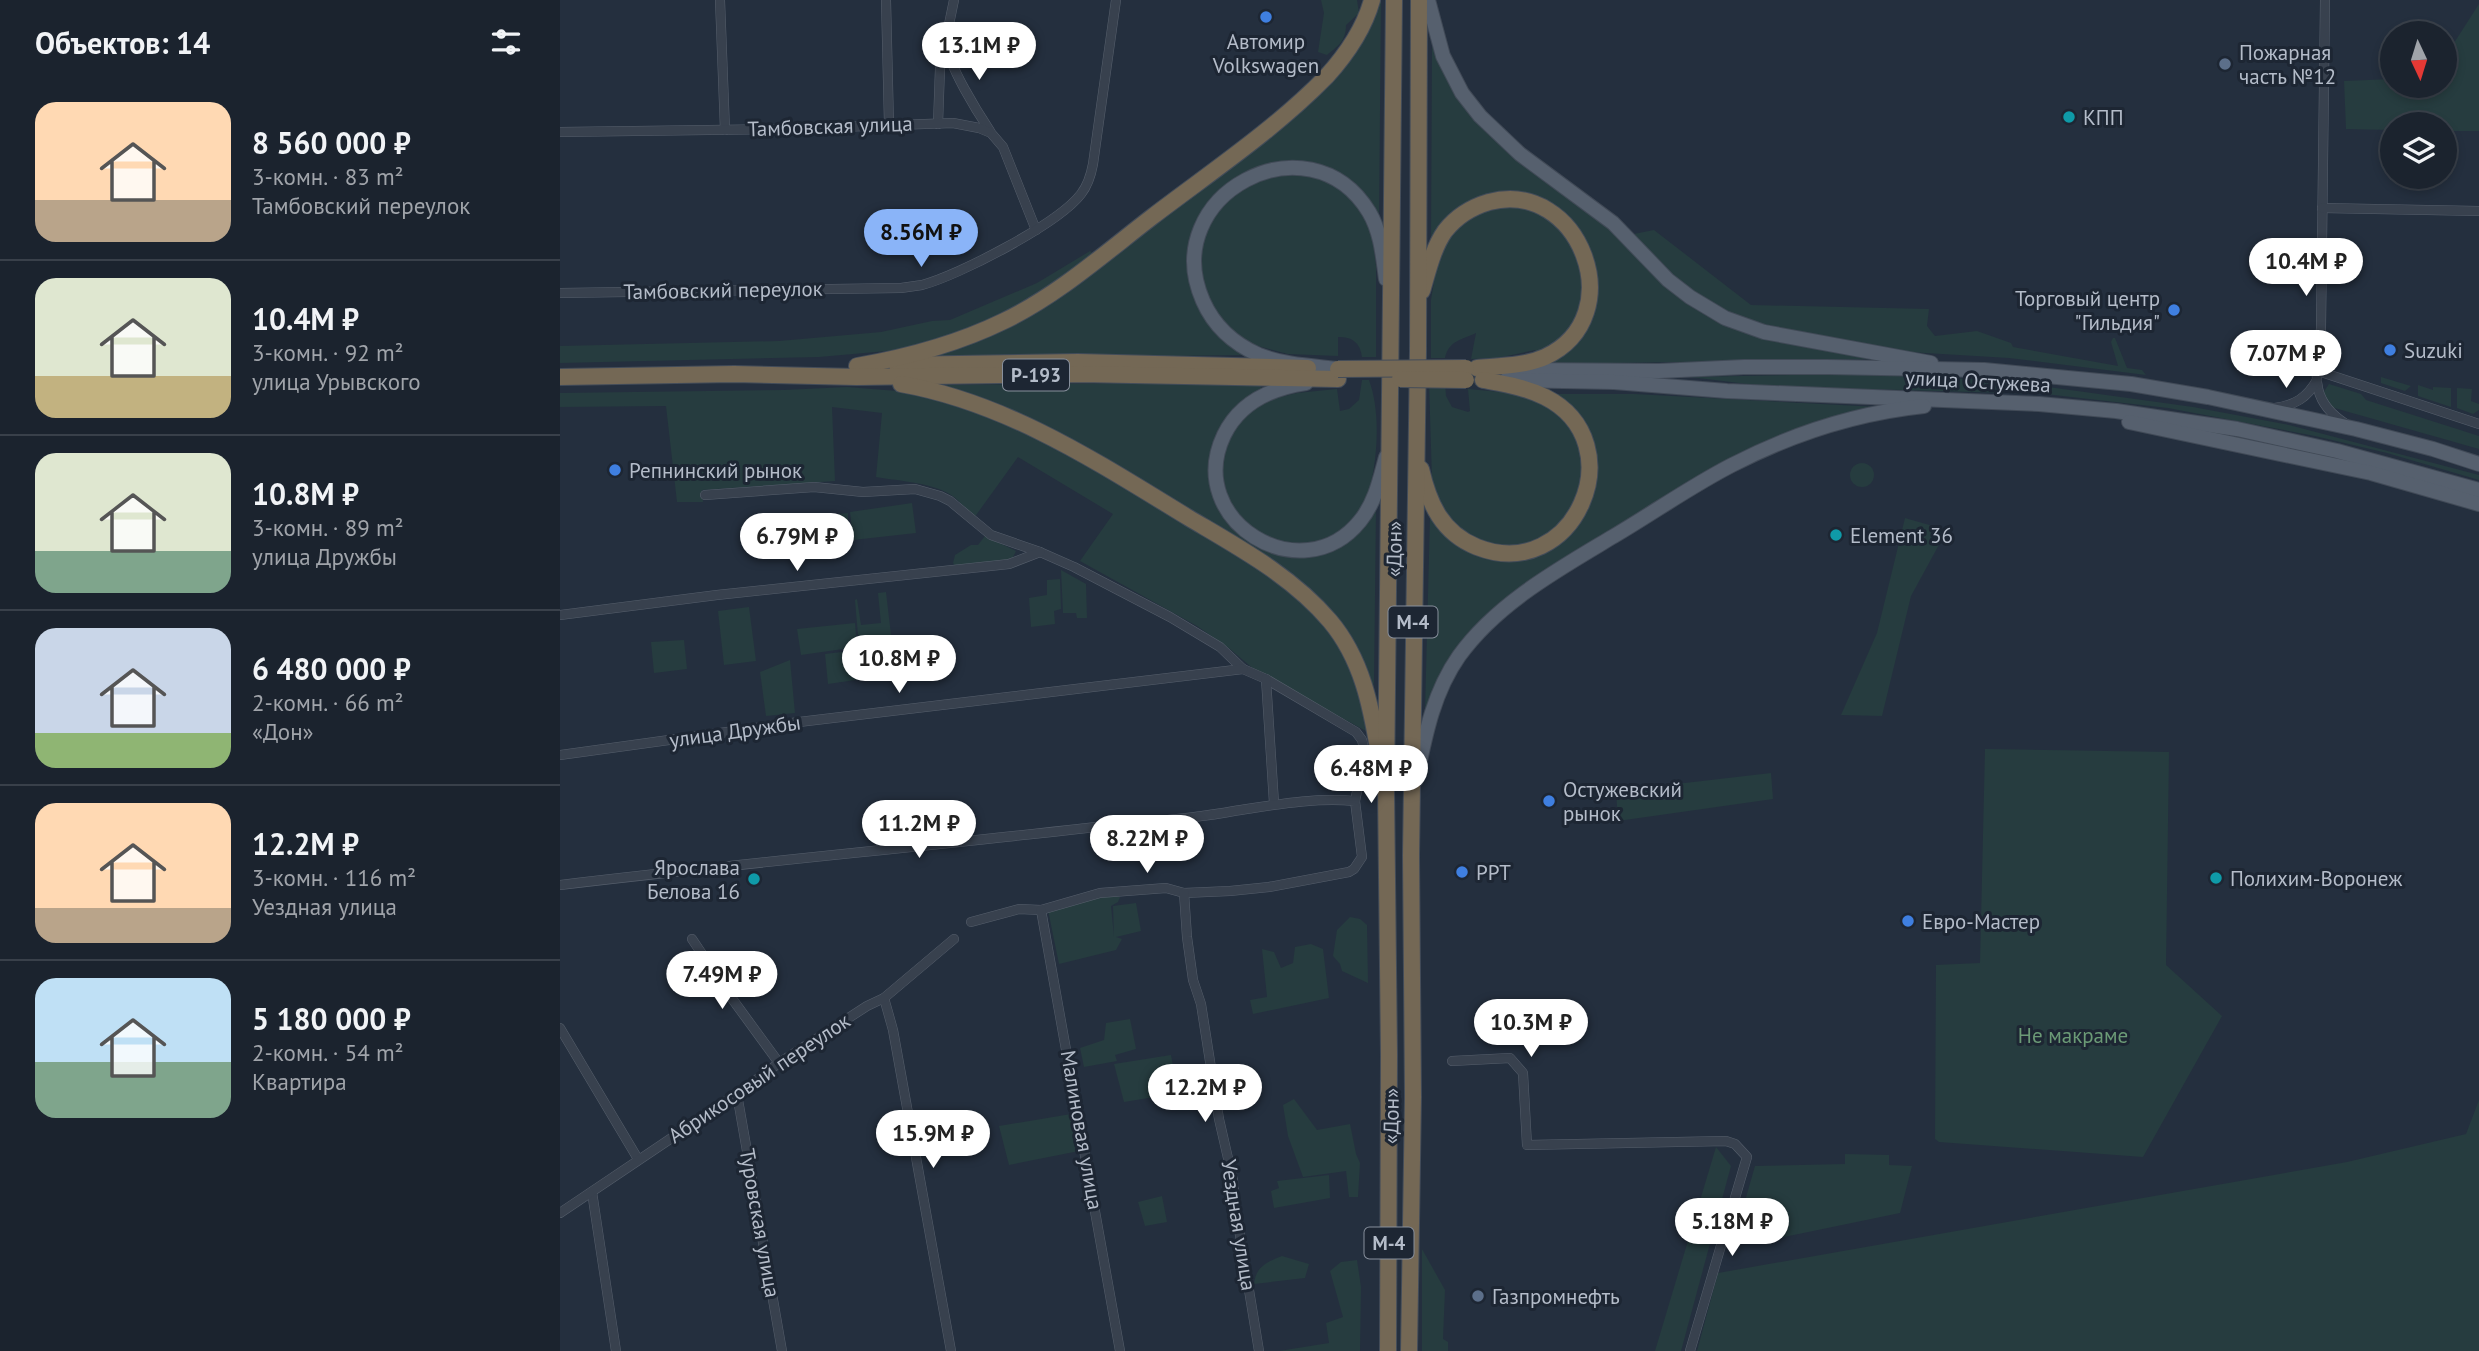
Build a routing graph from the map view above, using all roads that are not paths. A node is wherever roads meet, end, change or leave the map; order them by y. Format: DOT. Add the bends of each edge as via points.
graph roads {
  1 [pos="720,0"];
  2 [pos="886,0"];
  3 [pos="954,0"];
  4 [pos="1116,0"];
  5 [pos="1372,0"];
  6 [pos="1394,0"];
  7 [pos="1419,0"];
  8 [pos="1427,0"];
  9 [pos="2325,0"];
  10 [pos="946,40"];
  11 [pos="889,124"];
  12 [pos="938,124"];
  13 [pos="724,130"];
  14 [pos="560,132"];
  15 [pos="991,133"];
  16 [pos="2322,208"];
  17 [pos="2479,211"];
  18 [pos="1036,230"];
  19 [pos="560,293"];
  20 [pos="1418,303"];
  21 [pos="1391,304"];
  22 [pos="1984,370"];
  23 [pos="857,372"];
  24 [pos="1338,374"];
  25 [pos="1473,374"];
  26 [pos="2318,375"];
  27 [pos="560,377"];
  28 [pos="1963,401"];
  29 [pos="2039,404"];
  30 [pos="2261,409"];
  31 [pos="2479,424"];
  32 [pos="2356,429"];
  33 [pos="1390,442"];
  34 [pos="1417,444"];
  35 [pos="2479,464"];
  36 [pos="2479,490"];
  37 [pos="705,495"];
  38 [pos="2479,504"];
  39 [pos="1040,552"];
  40 [pos="560,615"];
  41 [pos="1243,669"];
  42 [pos="1266,679"];
  43 [pos="560,755"];
  44 [pos="1386,789"];
  45 [pos="1355,801"];
  46 [pos="1412,801"];
  47 [pos="1274,803"];
  48 [pos="560,885"];
  49 [pos="1184,893"];
  50 [pos="1041,910"];
  51 [pos="971,922"];
  52 [pos="692,939"];
  53 [pos="954,939"];
  54 [pos="884,998"];
  55 [pos="560,1028"];
  56 [pos="1452,1061"];
  57 [pos="779,1063"];
  58 [pos="737,1094"];
  59 [pos="638,1159"];
  60 [pos="592,1192"];
  61 [pos="560,1213"];
  62 [pos="616,1351"];
  63 [pos="782,1351"];
  64 [pos="951,1351"];
  65 [pos="1120,1351"];
  66 [pos="1259,1351"];
  67 [pos="1388,1351"];
  68 [pos="1409,1351"];
  69 [pos="1690,1351"];
  1 -- 13 [label="street"];
  2 -- 11 [label="street"];
  3 -- 10 [label="street"];
  4 -- 18 [label="street, Тамбовский переулок" via="1092,172 1069,207"];
  5 -- 23 [label="highway" via="1361,29 1325,77 1266,130 1068,281 1007,320 963,340"];
  6 -- 21 [label="highway, «Дон» / М-4"];
  7 -- 20 [label="highway, «Дон» / М-4"];
  8 -- 22 [label="main road" via="1443,56 1480,116 1520,153 1614,223 1668,280 1701,305 1781,336"];
  9 -- 16 [label="street"];
  10 -- 12 [label="street"];
  10 -- 15 [label="street" via="950,62"];
  11 -- 12 [label="street, Тамбовская улица"];
  11 -- 13 [label="street, Тамбовская улица"];
  12 -- 15 [label="street, Тамбовская улица"];
  13 -- 14 [label="street, Тамбовская улица"];
  15 -- 18 [label="street" via="1008,157"];
  16 -- 17 [label="street"];
  16 -- 26 [label="street"];
  18 -- 19 [label="street, Тамбовский переулок" via="945,276 901,288"];
  20 -- 25 [label="highway" via="1440,240 1471,209 1497,200 1525,202 1541,207 1572,232 1583,251 1591,283 1578,330 1556,351 1538,360"];
  20 -- 34 [label="highway, «Дон» / М-4"];
  21 -- 24 [label="main road" via="1374,223 1361,201 1338,182 1308,170 1275,169 1236,185 1214,205 1201,229 1195,267 1197,286 1217,325 1256,354"];
  21 -- 33 [label="highway, «Дон» / М-4"];
  22 -- 25 [label="main road, улица Остужева" via="1828,367"];
  22 -- 30 [label="main road, улица Остужева" via="2131,384"];
  23 -- 24 [label="highway, Р-193"];
  23 -- 27 [label="highway, Р-193"];
  23 -- 44 [label="highway" via="937,391 1014,417 1089,457 1288,581 1331,622 1356,662 1373,715"];
  24 -- 25 [label="highway, Р-193, bridge"];
  24 -- 33 [label="main road" via="1267,393 1232,421 1220,443 1215,467 1228,514 1251,536 1278,548 1309,550 1330,543 1354,529 1367,511"];
  25 -- 28 [label="main road, улица Остужева"];
  25 -- 34 [label="highway" via="1546,398 1581,430 1589,481 1576,516 1560,535 1539,547 1508,554 1484,550 1455,536 1438,516"];
  26 -- 30 [label="street" via="2300,401"];
  26 -- 31 [label="street"];
  26 -- 32 [label="street" via="2325,408"];
  28 -- 29 [label="main road, улица Остужева"];
  28 -- 46 [label="main road" via="1853,418 1761,451 1521,596 1480,631 1450,671 1430,716"];
  29 -- 36 [label="main road, улица Остужева" via="2237,429"];
  29 -- 38 [label="main road" via="2289,454"];
  30 -- 32 [label="main road, улица Остужева"];
  32 -- 35 [label="main road, улица Остужева"];
  33 -- 44 [label="highway, «Дон» / М-4"];
  34 -- 46 [label="highway, «Дон» / М-4"];
  37 -- 39 [label="street" via="800,488 915,489 950,501 991,535"];
  39 -- 40 [label="street" via="1009,564"];
  39 -- 41 [label="street" via="1192,630"];
  41 -- 42 [label="street"];
  41 -- 43 [label="street, улица Дружбы"];
  42 -- 45 [label="street" via="1356,732 1362,740 1364,760"];
  42 -- 47 [label="street"];
  44 -- 67 [label="highway, «Дон» / М-4"];
  45 -- 47 [label="street"];
  45 -- 49 [label="street" via="1363,857 1354,869 1269,887"];
  46 -- 68 [label="highway, «Дон» / М-4"];
  47 -- 48 [label="street" via="1233,812"];
  49 -- 50 [label="street" via="1166,888 1100,893"];
  49 -- 66 [label="street, Уездная улица" via="1192,970 1233,1180"];
  50 -- 51 [label="street" via="1019,909"];
  50 -- 65 [label="street, Малиновая улица"];
  52 -- 57 [label="street"];
  53 -- 54 [label="street, Абрикосовый переулок"];
  54 -- 57 [label="street, Абрикосовый переулок"];
  54 -- 64 [label="street"];
  55 -- 59 [label="street"];
  56 -- 69 [label="street" via="1510,1058 1523,1073 1527,1145 1726,1140 1747,1157"];
  57 -- 58 [label="street, Абрикосовый переулок"];
  58 -- 59 [label="street, Абрикосовый переулок"];
  58 -- 63 [label="street, Туровская улица"];
  59 -- 60 [label="street, Абрикосовый переулок"];
  60 -- 61 [label="street, Абрикосовый переулок"];
  60 -- 62 [label="street"];
}
